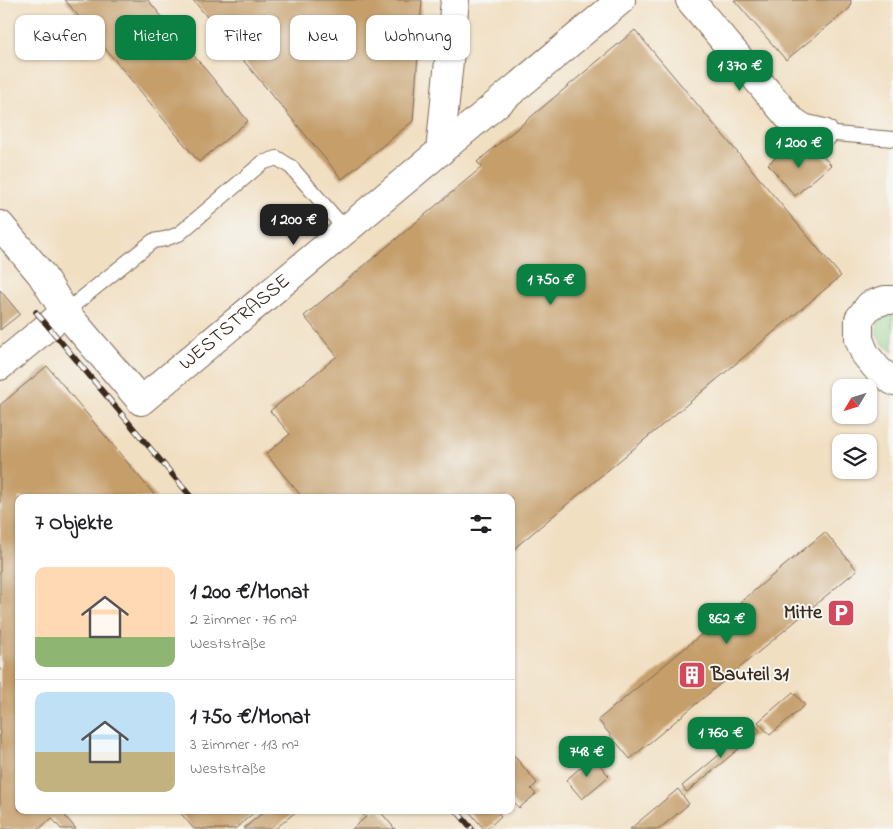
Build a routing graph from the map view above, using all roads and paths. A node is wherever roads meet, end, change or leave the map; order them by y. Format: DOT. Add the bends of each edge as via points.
graph roads {
  1 [pos="455,0"];
  2 [pos="622,0"];
  3 [pos="690,0"];
  4 [pos="824,133"];
  5 [pos="893,139"];
  6 [pos="440,152"];
  7 [pos="0,225"];
  8 [pos="346,230"];
  9 [pos="893,300"];
  10 [pos="65,312"];
  11 [pos="0,366"];
  12 [pos="893,381"];
  1 -- 6 [label="street"];
  2 -- 6 [label="street, WESTSTRASSE"];
  3 -- 4 [label="street" via="792,120 802,128"];
  4 -- 5 [label="lane"];
  6 -- 8 [label="street, WESTSTRASSE"];
  7 -- 10 [label="street" via="41,274"];
  8 -- 10 [label="lane" via="291,167 277,158 262,163 180,234 153,241"];
  8 -- 10 [label="street, WESTSTRASSE" via="141,401"];
  9 -- 12 [label="street" via="870,305 860,319 859,339 865,354 879,371"];
  10 -- 11 [label="street"];
}
